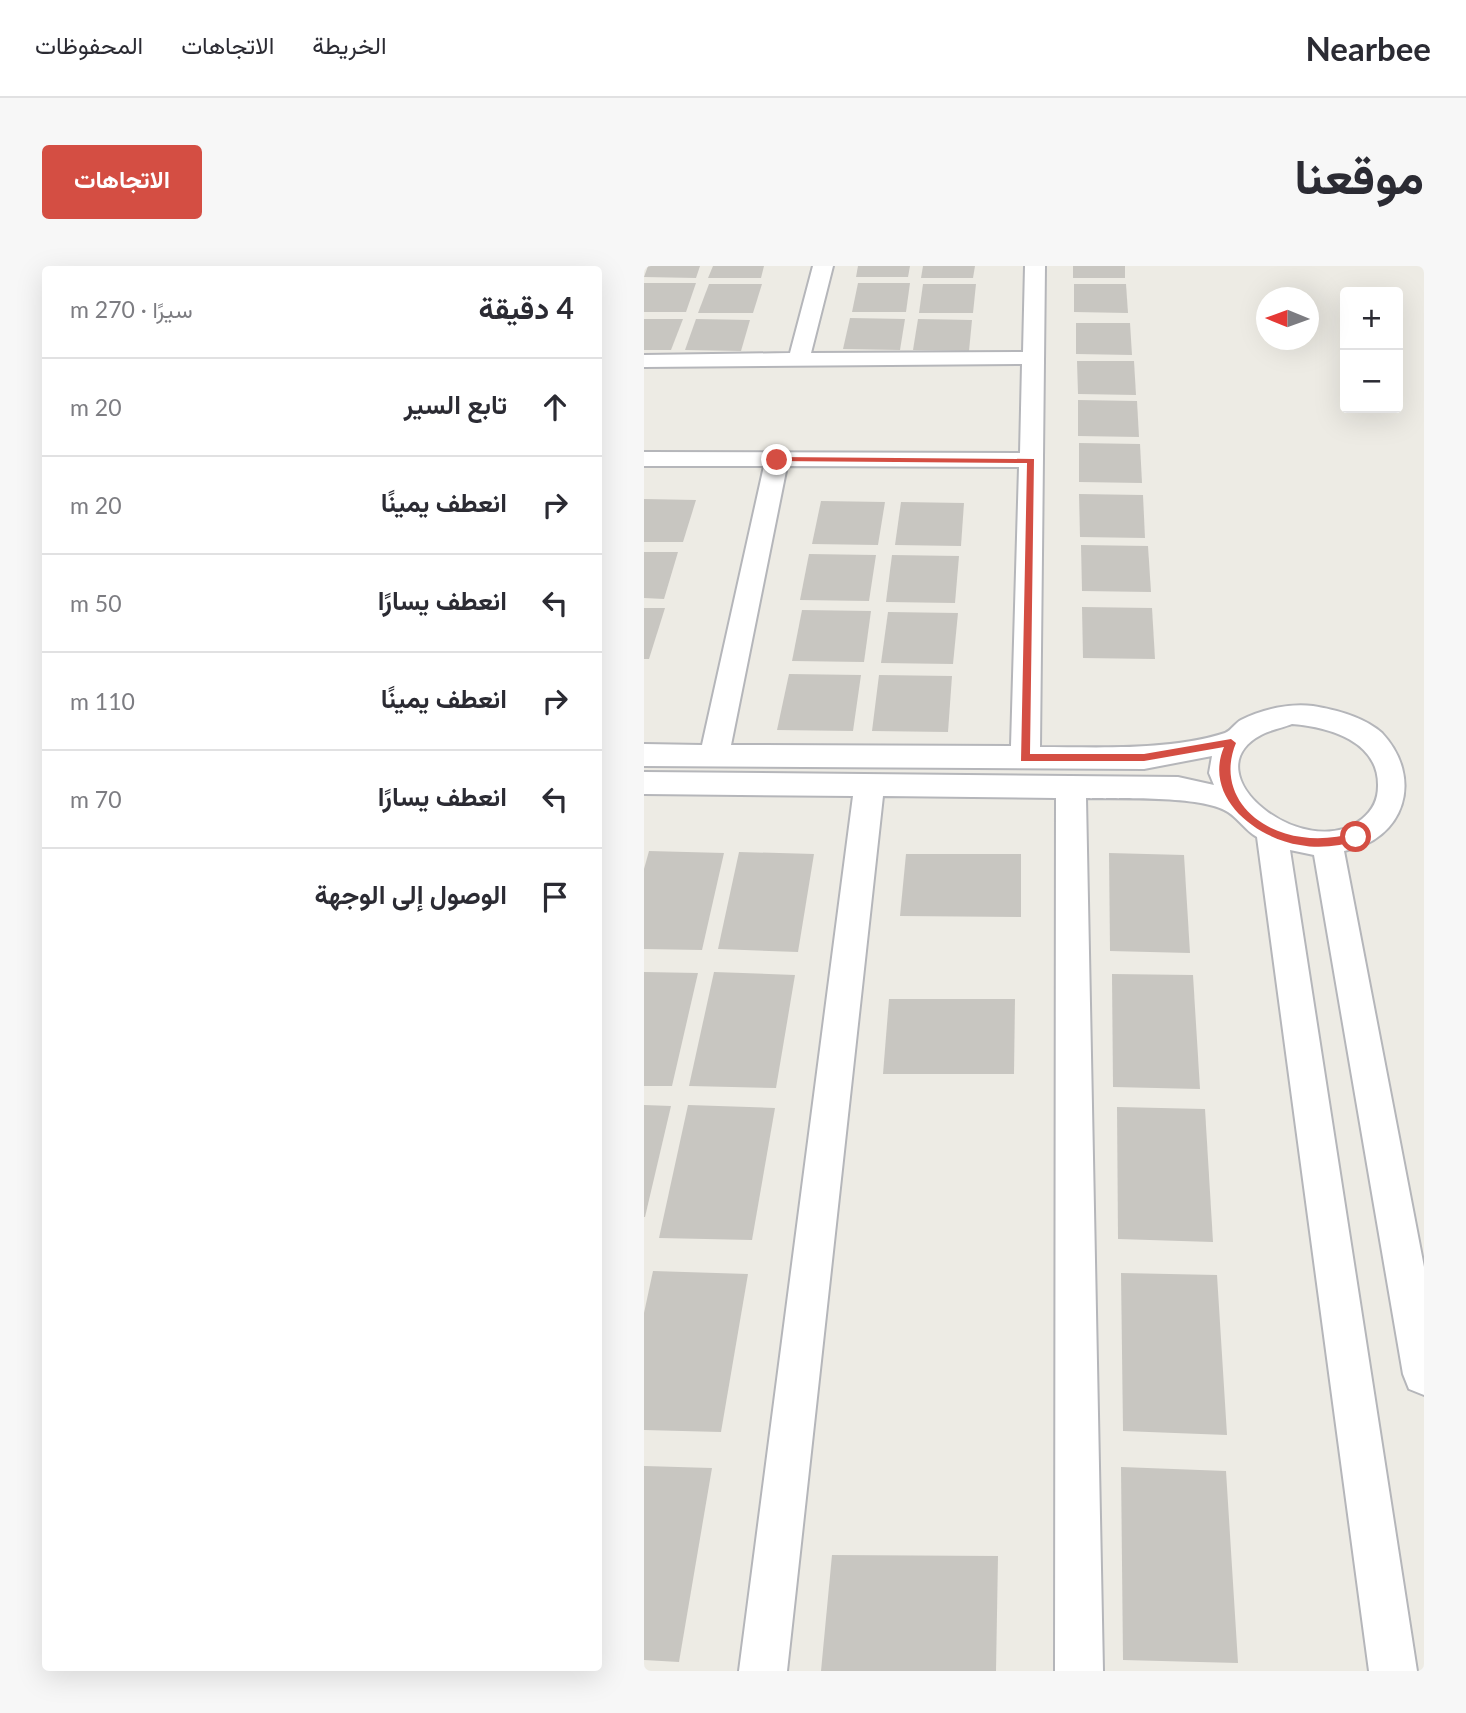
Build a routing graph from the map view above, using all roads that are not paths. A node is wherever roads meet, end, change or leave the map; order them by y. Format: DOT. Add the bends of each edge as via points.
graph roads {
  1 [pos="822,266"];
  2 [pos="1035,266"];
  3 [pos="1033,358"];
  4 [pos="644,360"];
  5 [pos="799,360"];
  6 [pos="644,460"];
  7 [pos="777,460"];
  8 [pos="1031,460"];
  9 [pos="1231,743"];
  10 [pos="644,755"];
  11 [pos="714,756"];
  12 [pos="1025,758"];
  13 [pos="644,783"];
  14 [pos="869,785"];
  15 [pos="1071,787"];
  16 [pos="1233,801"];
  17 [pos="1272,833"];
  18 [pos="1328,843"];
  19 [pos="1424,1374"];
  20 [pos="763,1671"];
  21 [pos="1079,1671"];
  22 [pos="1393,1671"];
  1 -- 5 [label="street"];
  2 -- 3 [label="street"];
  3 -- 5 [label="street"];
  3 -- 8 [label="street"];
  4 -- 5 [label="street"];
  6 -- 7 [label="street"];
  7 -- 8 [label="street"];
  7 -- 11 [label="street"];
  8 -- 12 [label="street"];
  9 -- 12 [label="street" via="1144,758"];
  9 -- 16 [label="street" via="1224,771"];
  9 -- 18 [label="street" via="1246,728 1291,714 1320,716 1371,740 1388,760 1395,782 1392,804 1379,824 1356,837"];
  10 -- 11 [label="street"];
  11 -- 12 [label="street"];
  13 -- 14 [label="street"];
  14 -- 15 [label="street"];
  14 -- 20 [label="street"];
  15 -- 16 [label="street" via="1178,788"];
  15 -- 21 [label="street"];
  16 -- 17 [label="street"];
  17 -- 18 [label="street"];
  17 -- 22 [label="street"];
  18 -- 19 [label="street"];
}
